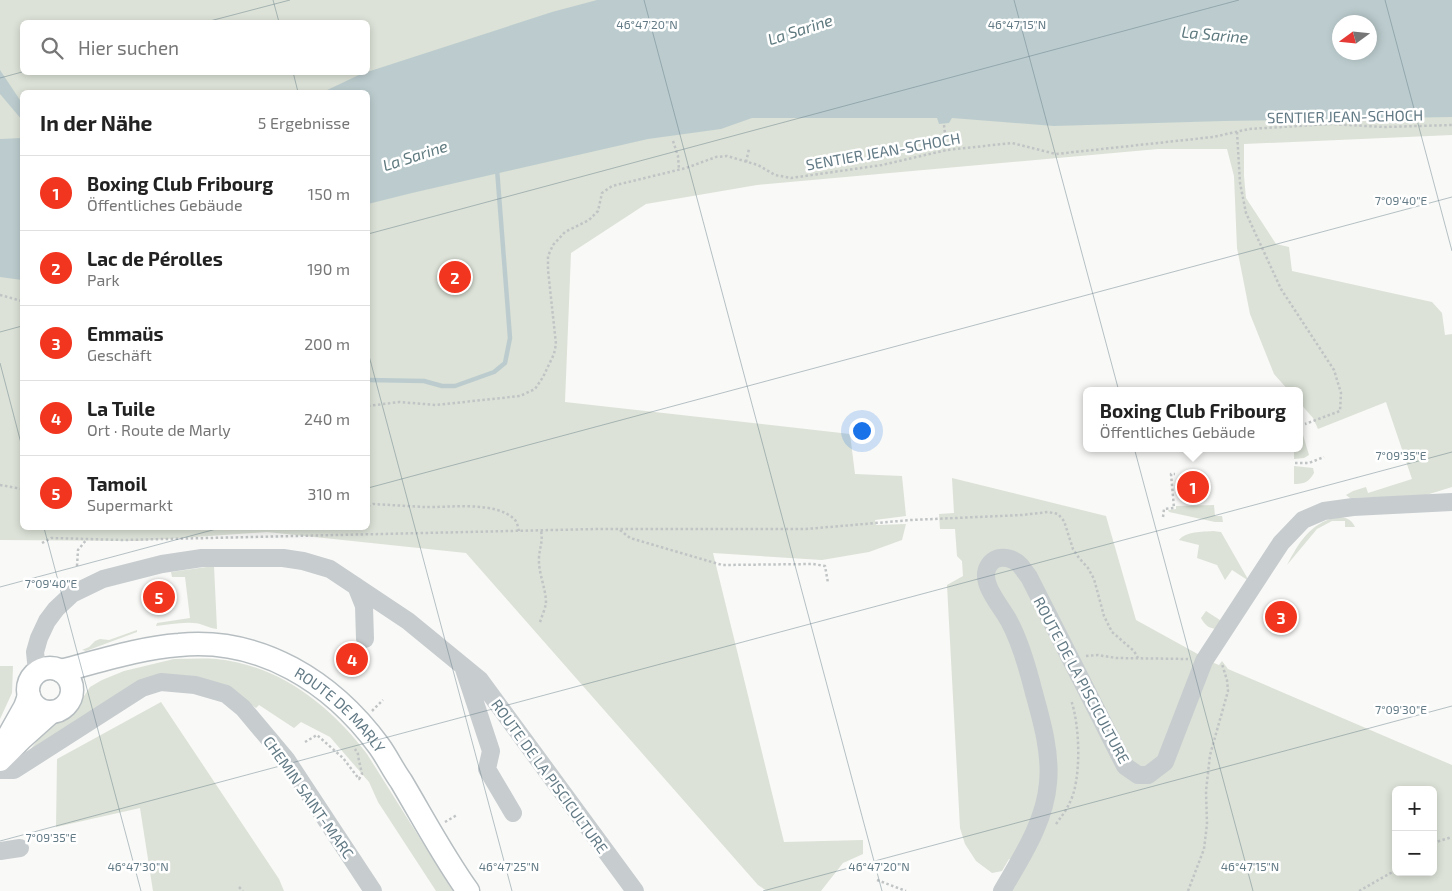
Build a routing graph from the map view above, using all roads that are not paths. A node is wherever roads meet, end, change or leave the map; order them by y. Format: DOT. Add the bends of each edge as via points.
graph roads {
  1 [pos="1452,502"];
  2 [pos="356,586"];
  3 [pos="365,639"];
  4 [pos="138,652"];
  5 [pos="462,664"];
  6 [pos="37,671"];
  7 [pos="61,671"];
  8 [pos="72,693"];
  9 [pos="28,696"];
  10 [pos="51,712"];
  11 [pos="0,752"];
  12 [pos="0,760"];
  13 [pos="0,770"];
  14 [pos="513,814"];
  15 [pos="20,848"];
  16 [pos="0,851"];
  17 [pos="373,891"];
  18 [pos="468,891"];
  19 [pos="635,891"];
  20 [pos="1002,891"];
  1 -- 20 [label="street, ROUTE DE LA PISCICULTURE" via="1353,507 1324,511 1303,520 1281,543 1208,655 1165,762 1148,775 1138,775 1125,766 1029,577 1010,558 994,559 988,566 988,583 1010,622 1026,665 1044,729 1048,762 1048,784 1042,812"];
  2 -- 3 [label="street" via="364,606"];
  2 -- 5 [label="street, ROUTE DE LA PISCICULTURE" via="408,621"];
  2 -- 6 [label="street, ROUTE DE LA PISCICULTURE" via="330,569 283,558 202,558 132,571 88,585 56,609 39,638 35,652"];
  4 -- 7 [label="main road, ROUTE DE MARLY"];
  4 -- 8 [label="main road, ROUTE DE MARLY" via="101,670"];
  4 -- 18 [label="main road, ROUTE DE MARLY" via="180,644 246,650 289,666 332,694 380,747"];
  5 -- 14 [label="street, ROUTE DE LA PISCICULTURE" via="491,751 487,769"];
  5 -- 19 [label="street, ROUTE DE LA PISCICULTURE" via="480,680"];
  6 -- 7 [label="main road" via="50,668"];
  6 -- 9 [label="main road" via="30,680"];
  7 -- 8 [label="main road" via="70,681"];
  8 -- 10 [label="main road" via="62,708"];
  9 -- 10 [label="main road" via="40,710"];
  9 -- 11 [label="main road"];
  10 -- 12 [label="main road"];
  13 -- 17 [label="street, CHEMIN SAINT-MARC" via="14,770 142,688 161,682 195,685 226,694 243,708 286,759"];
  15 -- 16 [label="street"];
}
